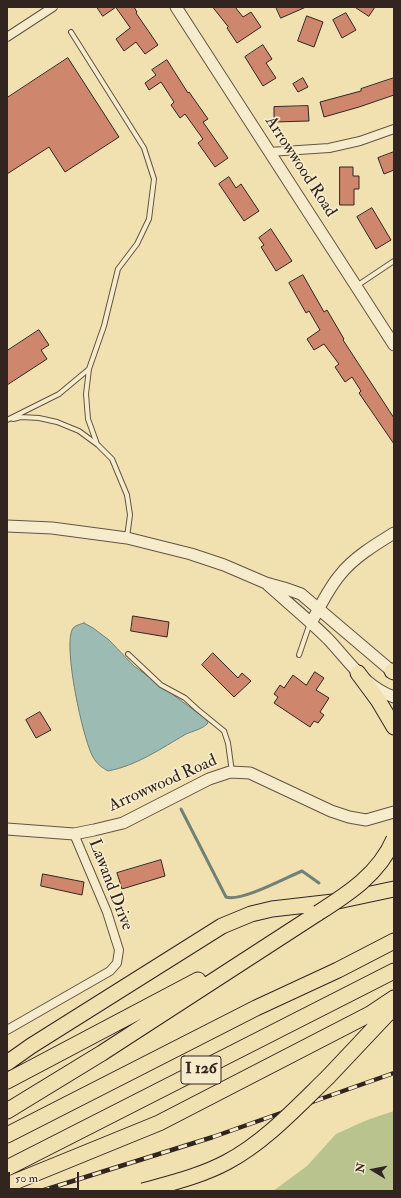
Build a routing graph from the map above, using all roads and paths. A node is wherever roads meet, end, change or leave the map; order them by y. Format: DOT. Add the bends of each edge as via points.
graph roads {
  1 [pos="53,7"];
  2 [pos="176,7"];
  3 [pos="71,32"];
  4 [pos="7,37"];
  5 [pos="394,129"];
  6 [pos="269,152"];
  7 [pos="394,261"];
  8 [pos="356,286"];
  9 [pos="394,345"];
  10 [pos="89,368"];
  11 [pos="7,421"];
  12 [pos="98,444"];
  13 [pos="7,526"];
  14 [pos="394,533"];
  15 [pos="127,538"];
  16 [pos="266,584"];
  17 [pos="319,608"];
  18 [pos="310,623"];
  19 [pos="128,654"];
  20 [pos="299,655"];
  21 [pos="393,672"];
  22 [pos="358,673"];
  23 [pos="394,697"];
  24 [pos="394,727"];
  25 [pos="232,772"];
  26 [pos="394,812"];
  27 [pos="7,829"];
  28 [pos="74,834"];
  29 [pos="394,839"];
  30 [pos="394,889"];
  31 [pos="290,931"];
  32 [pos="394,941"];
  33 [pos="394,971"];
  34 [pos="394,998"];
  35 [pos="394,1007"];
  36 [pos="394,1023"];
  37 [pos="7,1030"];
  38 [pos="365,1041"];
  39 [pos="7,1063"];
  40 [pos="7,1081"];
  41 [pos="7,1111"];
  42 [pos="7,1135"];
  43 [pos="7,1168"];
  44 [pos="7,1186"];
  45 [pos="143,1191"];
  1 -- 4 [label="street"];
  2 -- 6 [label="street, Arrowwood Road"];
  3 -- 10 [label="lane" via="144,148 154,179 149,219 137,244 118,269 104,326"];
  5 -- 6 [label="street" via="329,148"];
  6 -- 8 [label="street, Arrowwood Road"];
  7 -- 8 [label="lane"];
  8 -- 9 [label="street, Arrowwood Road"];
  10 -- 11 [label="lane" via="59,394"];
  10 -- 12 [label="lane" via="86,394 88,419"];
  11 -- 12 [label="lane" via="21,417 57,422 79,431"];
  12 -- 15 [label="lane" via="112,459 126,495 130,515"];
  13 -- 15 [label="street" via="52,528"];
  14 -- 17 [label="street" via="368,549 341,573"];
  15 -- 16 [label="street" via="191,554 224,565"];
  16 -- 17 [label="street" via="301,594"];
  16 -- 18 [label="street"];
  17 -- 18 [label="street"];
  17 -- 21 [label="street"];
  18 -- 20 [label="lane"];
  18 -- 22 [label="street"];
  19 -- 25 [label="lane" via="161,685 185,698 224,731"];
  22 -- 23 [label="street" via="378,689"];
  22 -- 24 [label="highway"];
  25 -- 26 [label="street, Arrowwood Road" via="250,773 331,812 349,817 366,820"];
  25 -- 28 [label="street, Arrowwood Road" via="209,779 123,823"];
  27 -- 28 [label="street, Arrowwood Road"];
  28 -- 37 [label="street, Lawand Drive" via="107,912 119,950 117,963 110,971"];
  29 -- 31 [label="highway, bridge" via="383,860 371,873 343,897"];
  30 -- 39 [label="highway" via="333,902 272,909 251,914 222,926"];
  31 -- 40 [label="highway"];
  31 -- 41 [label="highway" via="102,1053"];
  32 -- 42 [label="highway, I 126"];
  33 -- 43 [label="highway, I 126"];
  34 -- 44 [label="highway" via="370,1014 159,1123"];
  35 -- 38 [label="highway"];
  36 -- 38 [label="highway"];
  38 -- 45 [label="highway, bridge" via="274,1127 241,1154 211,1170"];
}
